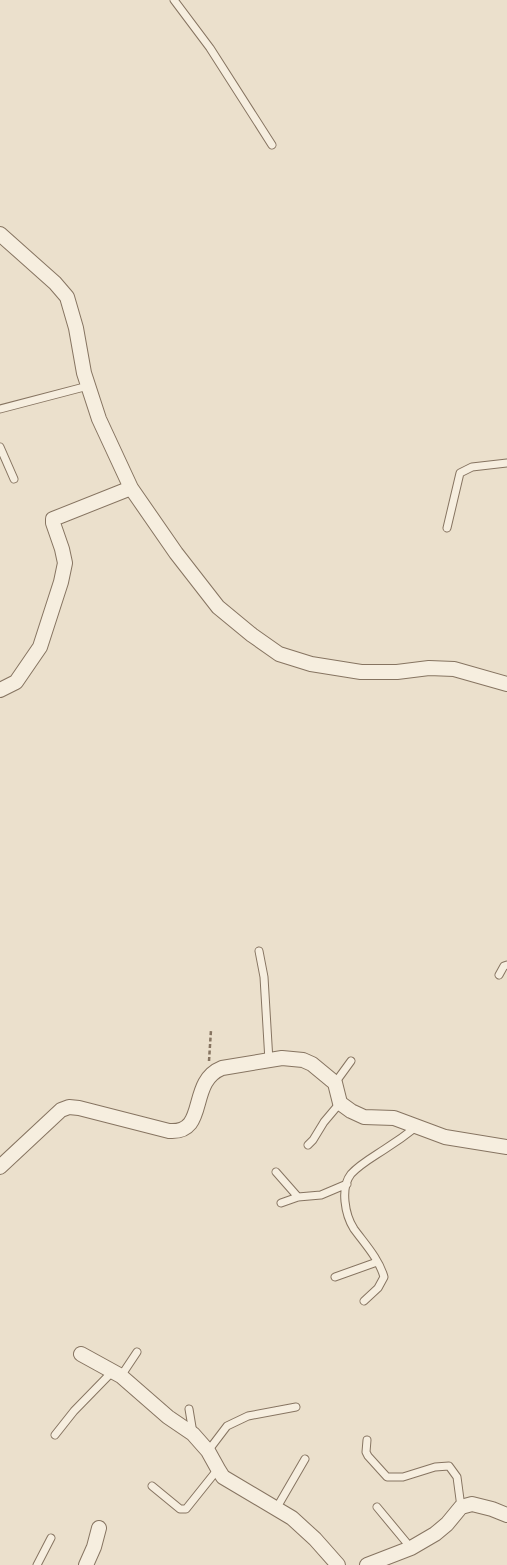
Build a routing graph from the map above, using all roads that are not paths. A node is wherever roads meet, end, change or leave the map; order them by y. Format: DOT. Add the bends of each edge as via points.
graph roads {
  1 [pos="174,0"];
  2 [pos="272,145"];
  3 [pos="0,234"];
  4 [pos="88,386"];
  5 [pos="0,410"];
  6 [pos="0,446"];
  7 [pos="507,463"];
  8 [pos="14,479"];
  9 [pos="131,488"];
  10 [pos="447,528"];
  11 [pos="507,684"];
  12 [pos="0,690"];
  13 [pos="259,951"];
  14 [pos="507,965"];
  15 [pos="499,974"];
  16 [pos="270,1061"];
  17 [pos="351,1061"];
  18 [pos="334,1083"];
  19 [pos="340,1103"];
  20 [pos="416,1126"];
  21 [pos="308,1145"];
  22 [pos="507,1148"];
  23 [pos="0,1167"];
  24 [pos="276,1172"];
  25 [pos="347,1184"];
  26 [pos="298,1198"];
  27 [pos="281,1203"];
  28 [pos="377,1262"];
  29 [pos="334,1277"];
  30 [pos="364,1301"];
  31 [pos="137,1352"];
  32 [pos="81,1354"];
  33 [pos="117,1374"];
  34 [pos="296,1407"];
  35 [pos="189,1409"];
  36 [pos="193,1434"];
  37 [pos="55,1435"];
  38 [pos="367,1440"];
  39 [pos="208,1451"];
  40 [pos="305,1460"];
  41 [pos="218,1469"];
  42 [pos="152,1486"];
  43 [pos="377,1507"];
  44 [pos="461,1507"];
  45 [pos="276,1509"];
  46 [pos="507,1515"];
  47 [pos="99,1528"];
  48 [pos="51,1538"];
  49 [pos="411,1548"];
  50 [pos="37,1565"];
  51 [pos="86,1565"];
  52 [pos="338,1565"];
  53 [pos="367,1565"];
  1 -- 2 [label="lane" via="210,48"];
  3 -- 4 [label="street" via="67,297"];
  4 -- 5 [label="lane"];
  4 -- 9 [label="street" via="99,419"];
  6 -- 8 [label="lane"];
  7 -- 10 [label="lane" via="472,467 460,473"];
  9 -- 11 [label="street" via="176,554 218,607 279,654 311,664 361,672 454,669"];
  9 -- 12 [label="street" via="53,519 65,563 61,582 40,647 16,682"];
  13 -- 16 [label="lane"];
  14 -- 15 [label="lane"];
  16 -- 18 [label="street" via="282,1058 303,1060"];
  16 -- 23 [label="street" via="213,1072 203,1086 191,1124 179,1132 69,1107 61,1110"];
  17 -- 18 [label="lane"];
  18 -- 19 [label="street"];
  19 -- 20 [label="street" via="364,1117 394,1118"];
  19 -- 21 [label="lane"];
  20 -- 22 [label="street" via="445,1137"];
  20 -- 25 [label="lane" via="360,1165"];
  24 -- 26 [label="lane"];
  25 -- 26 [label="lane" via="321,1195"];
  25 -- 28 [label="lane" via="344,1203 349,1221"];
  26 -- 27 [label="lane"];
  28 -- 29 [label="lane"];
  28 -- 30 [label="lane" via="384,1278"];
  31 -- 33 [label="lane"];
  32 -- 33 [label="street"];
  33 -- 36 [label="street"];
  33 -- 37 [label="lane" via="74,1411"];
  34 -- 39 [label="lane" via="248,1416 227,1426"];
  35 -- 36 [label="lane"];
  36 -- 39 [label="street"];
  38 -- 44 [label="lane" via="368,1456 388,1478 449,1466 457,1477"];
  39 -- 41 [label="street"];
  40 -- 45 [label="lane"];
  41 -- 42 [label="lane" via="186,1509 180,1509"];
  41 -- 45 [label="street" via="235,1485"];
  43 -- 49 [label="lane"];
  44 -- 46 [label="street" via="472,1504"];
  44 -- 49 [label="street" via="435,1534"];
  45 -- 52 [label="street" via="298,1523"];
  47 -- 51 [label="street"];
  48 -- 50 [label="lane"];
  49 -- 53 [label="street"];
}
